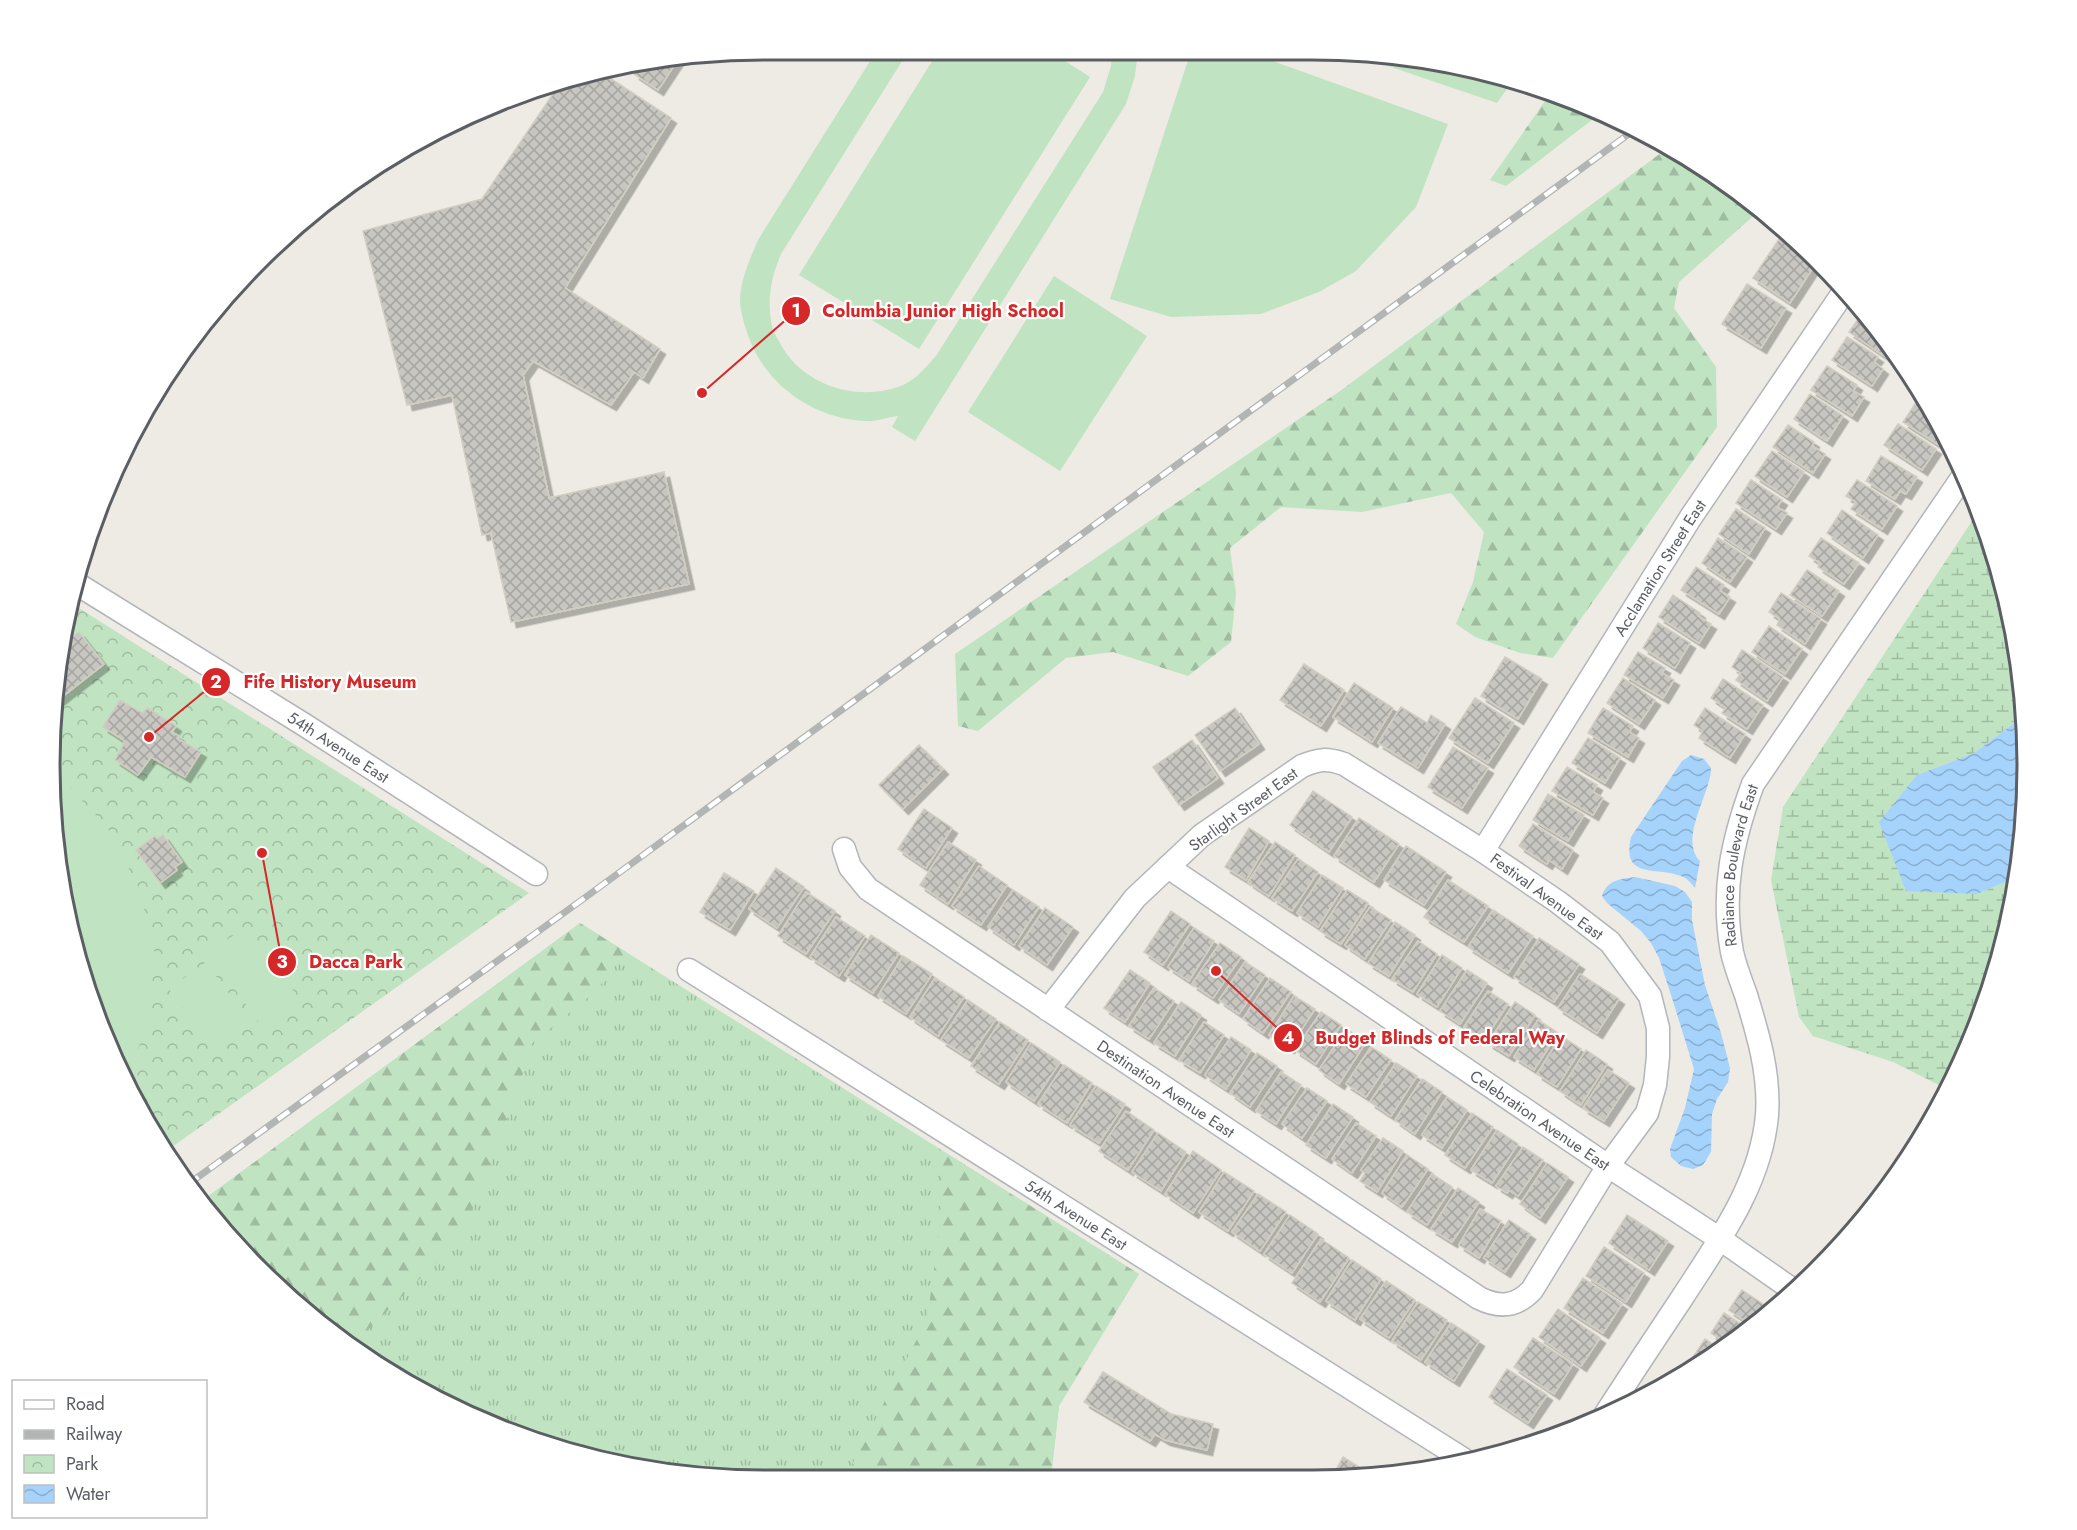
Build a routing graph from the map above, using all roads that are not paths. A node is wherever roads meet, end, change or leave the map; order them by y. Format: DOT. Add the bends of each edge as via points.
graph roads {
  1 [pos="1840,298"];
  2 [pos="1958,484"];
  3 [pos="83,588"];
  4 [pos="1329,759"];
  5 [pos="844,849"];
  6 [pos="1483,851"];
  7 [pos="1168,867"];
  8 [pos="536,874"];
  9 [pos="689,970"];
  10 [pos="1048,1010"];
  11 [pos="1608,1166"];
  12 [pos="1720,1239"];
  13 [pos="1787,1286"];
  14 [pos="1507,1305"];
  15 [pos="1614,1402"];
  16 [pos="1456,1455"];
  1 -- 6 [label="street, Acclamation Street East" via="1691,517"];
  2 -- 12 [label="street, Radiance Boulevard East" via="1753,784 1738,824 1726,906 1733,953 1764,1062 1767,1115 1745,1197"];
  3 -- 8 [label="street, 54th Avenue East"];
  4 -- 6 [label="street, Festival Avenue East" via="1344,764"];
  4 -- 7 [label="street, Starlight Street East" via="1302,766 1202,835"];
  5 -- 10 [label="street, Destination Avenue East" via="850,867 868,889"];
  6 -- 11 [label="street, Festival Avenue East" via="1610,942 1650,996 1658,1028 1655,1084 1647,1113"];
  7 -- 10 [label="street, Starlight Street East" via="1135,898"];
  7 -- 11 [label="street, Celebration Avenue East"];
  9 -- 16 [label="street, 54th Avenue East"];
  10 -- 14 [label="street, Destination Avenue East" via="1479,1298 1490,1304"];
  11 -- 12 [label="street, Celebration Avenue East"];
  11 -- 14 [label="street, Festival Avenue East" via="1532,1290"];
  12 -- 13 [label="street, Celebration Avenue East"];
  12 -- 15 [label="street, Radiance Boulevard East"];
}
